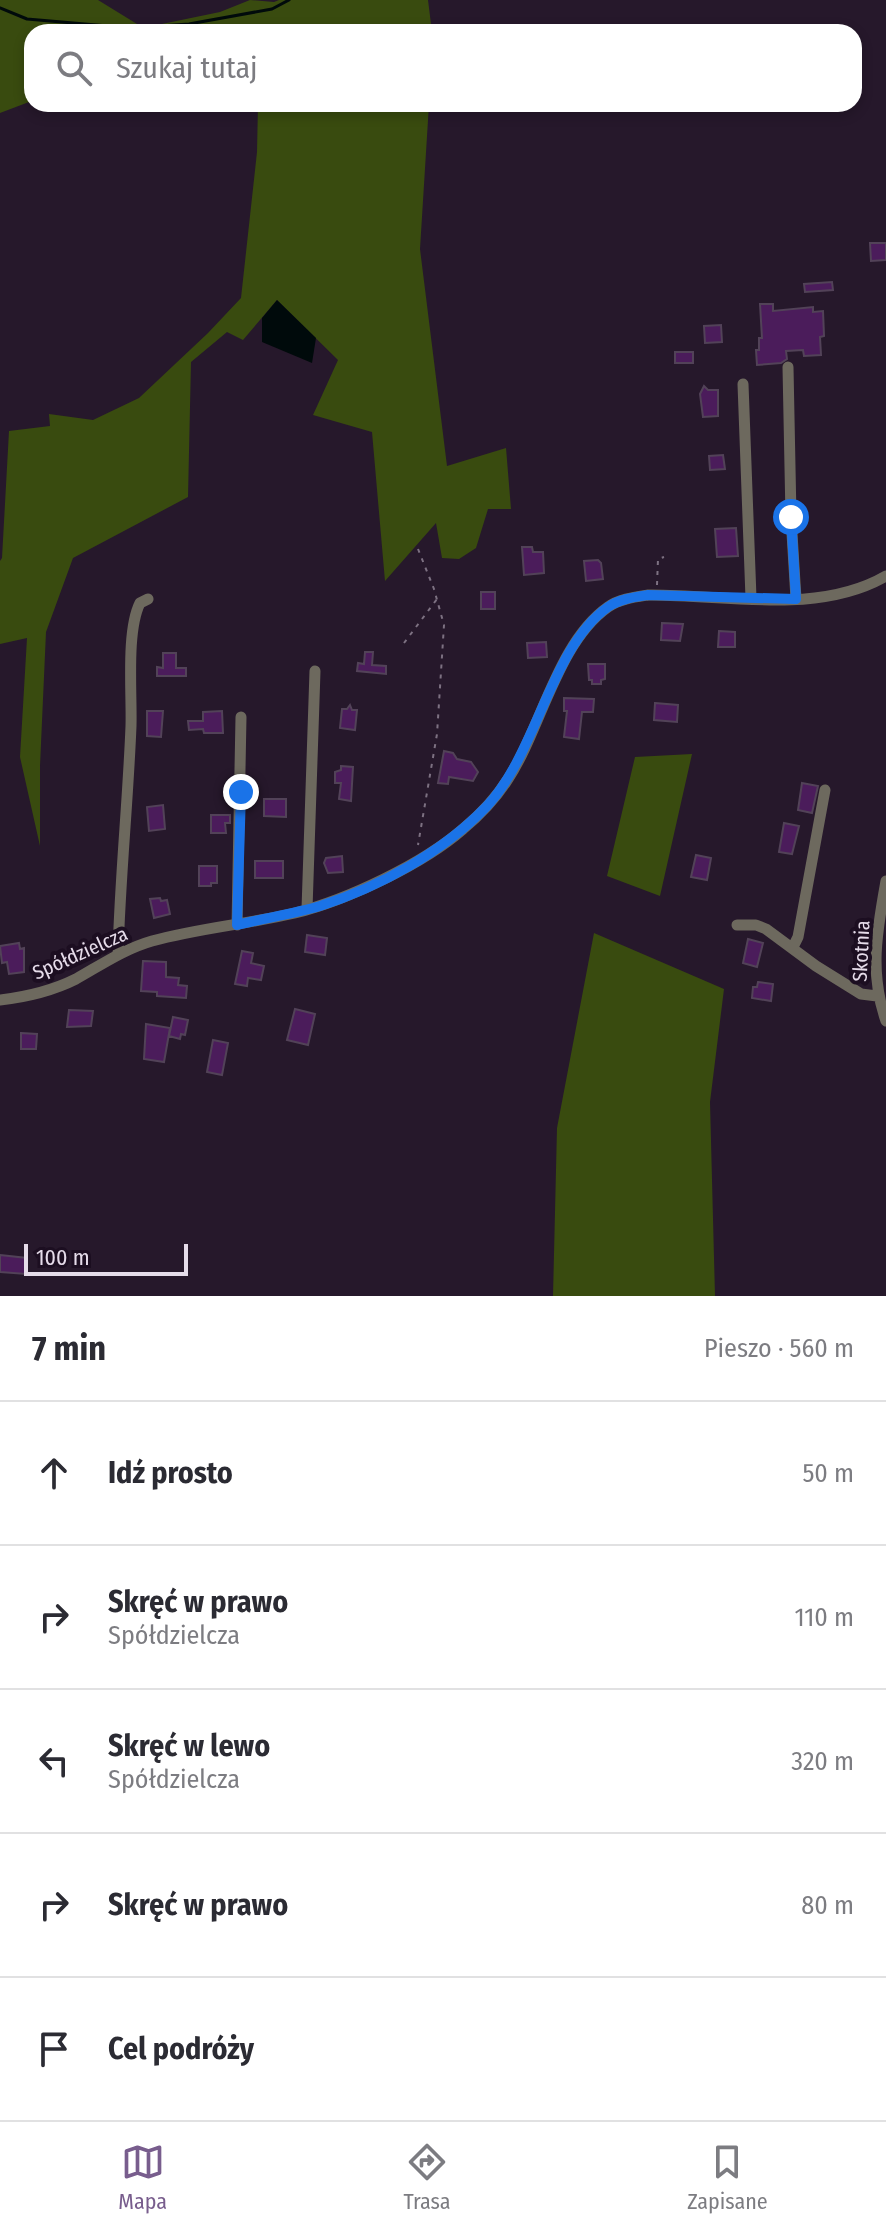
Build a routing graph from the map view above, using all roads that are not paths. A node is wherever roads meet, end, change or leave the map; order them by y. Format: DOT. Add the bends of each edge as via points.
graph roads {
  1 [pos="788,367"];
  2 [pos="743,384"];
  3 [pos="886,576"];
  4 [pos="751,598"];
  5 [pos="148,599"];
  6 [pos="796,599"];
  7 [pos="315,671"];
  8 [pos="241,717"];
  9 [pos="825,790"];
  10 [pos="886,881"];
  11 [pos="307,909"];
  12 [pos="237,925"];
  13 [pos="737,925"];
  14 [pos="793,947"];
  15 [pos="118,954"];
  16 [pos="877,996"];
  17 [pos="0,1000"];
  18 [pos="886,1021"];
  1 -- 6 [label="street"];
  2 -- 4 [label="street"];
  3 -- 6 [label="street, Spółdzielcza" via="838,596"];
  4 -- 6 [label="street, Spółdzielcza"];
  4 -- 11 [label="street, Spółdzielcza" via="657,595 610,605 594,619 561,670 509,779 488,805 461,831 419,858 352,894"];
  5 -- 15 [label="street" via="140,603 133,623"];
  7 -- 11 [label="street"];
  8 -- 12 [label="street"];
  9 -- 14 [label="street"];
  10 -- 16 [label="street, Skotnia" via="876,944"];
  11 -- 12 [label="street, Spółdzielcza"];
  12 -- 15 [label="street, Spółdzielcza" via="150,942"];
  13 -- 14 [label="street" via="756,925"];
  14 -- 16 [label="street" via="861,994"];
  15 -- 17 [label="street, Spółdzielcza" via="53,989"];
  16 -- 18 [label="street, Skotnia"];
}
